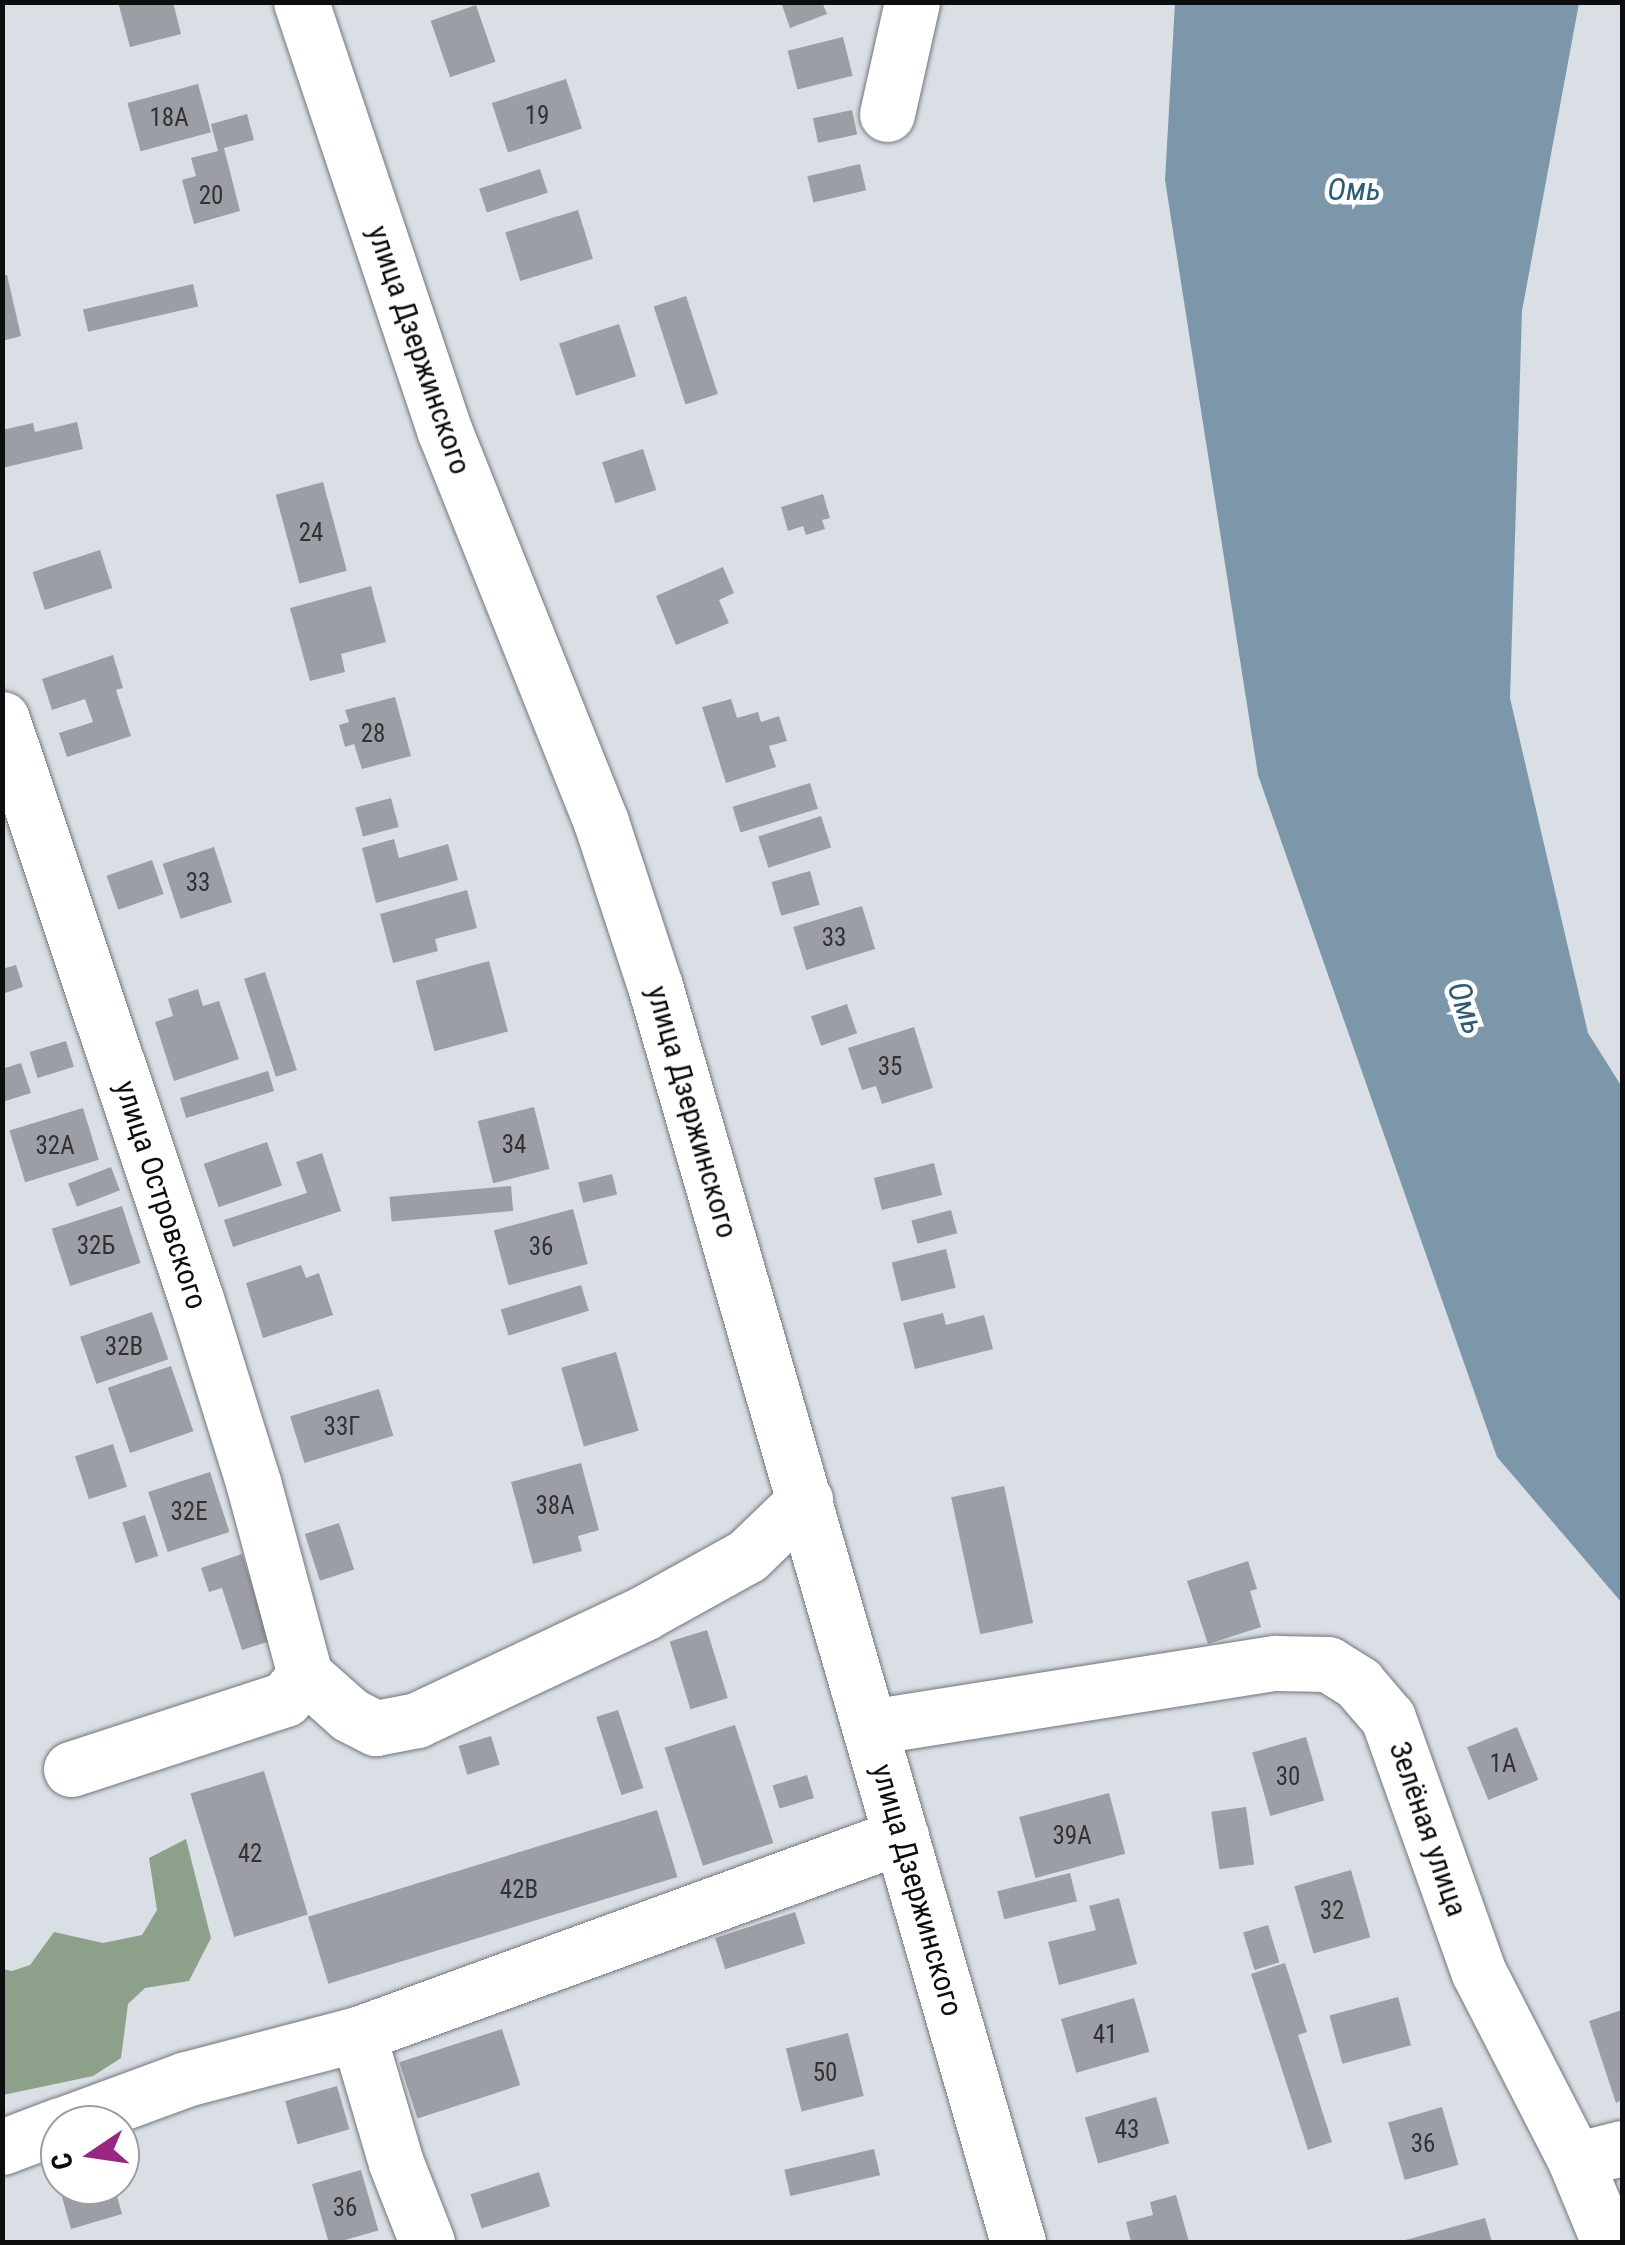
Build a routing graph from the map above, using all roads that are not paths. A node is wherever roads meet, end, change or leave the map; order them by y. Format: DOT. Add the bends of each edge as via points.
graph roads {
  1 [pos="300,2"];
  2 [pos="904,14"];
  3 [pos="886,114"];
  4 [pos="2,719"];
  5 [pos="805,1500"];
  6 [pos="305,1675"];
  7 [pos="870,1727"];
  8 [pos="71,1768"];
  9 [pos="901,1836"];
  10 [pos="358,2034"];
  11 [pos="115,2105"];
  12 [pos="40,2132"];
  13 [pos="2,2146"];
  14 [pos="1599,2154"];
  15 [pos="427,2242"];
  16 [pos="1018,2242"];
  17 [pos="1609,2242"];
  1 -- 5 [label="street, улица Дзержинского" via="444,432 601,822"];
  2 -- 3 [label="street"];
  4 -- 6 [label="street, улица Островского" via="196,1298"];
  5 -- 6 [label="street" via="747,1556 416,1720 376,1728 350,1715"];
  5 -- 7 [label="street, улица Дзержинского"];
  6 -- 8 [label="street" via="285,1699"];
  7 -- 9 [label="street, улица Дзержинского"];
  7 -- 14 [label="street, Зелёная улица" via="1276,1663 1328,1664 1358,1683 1388,1718 1478,1972"];
  9 -- 10 [label="street"];
  9 -- 16 [label="street, улица Дзержинского"];
  10 -- 11 [label="street" via="186,2079"];
  10 -- 15 [label="street"];
  12 -- 13 [label="street"];
  14 -- 17 [label="street, Зелёная улица"];
}
